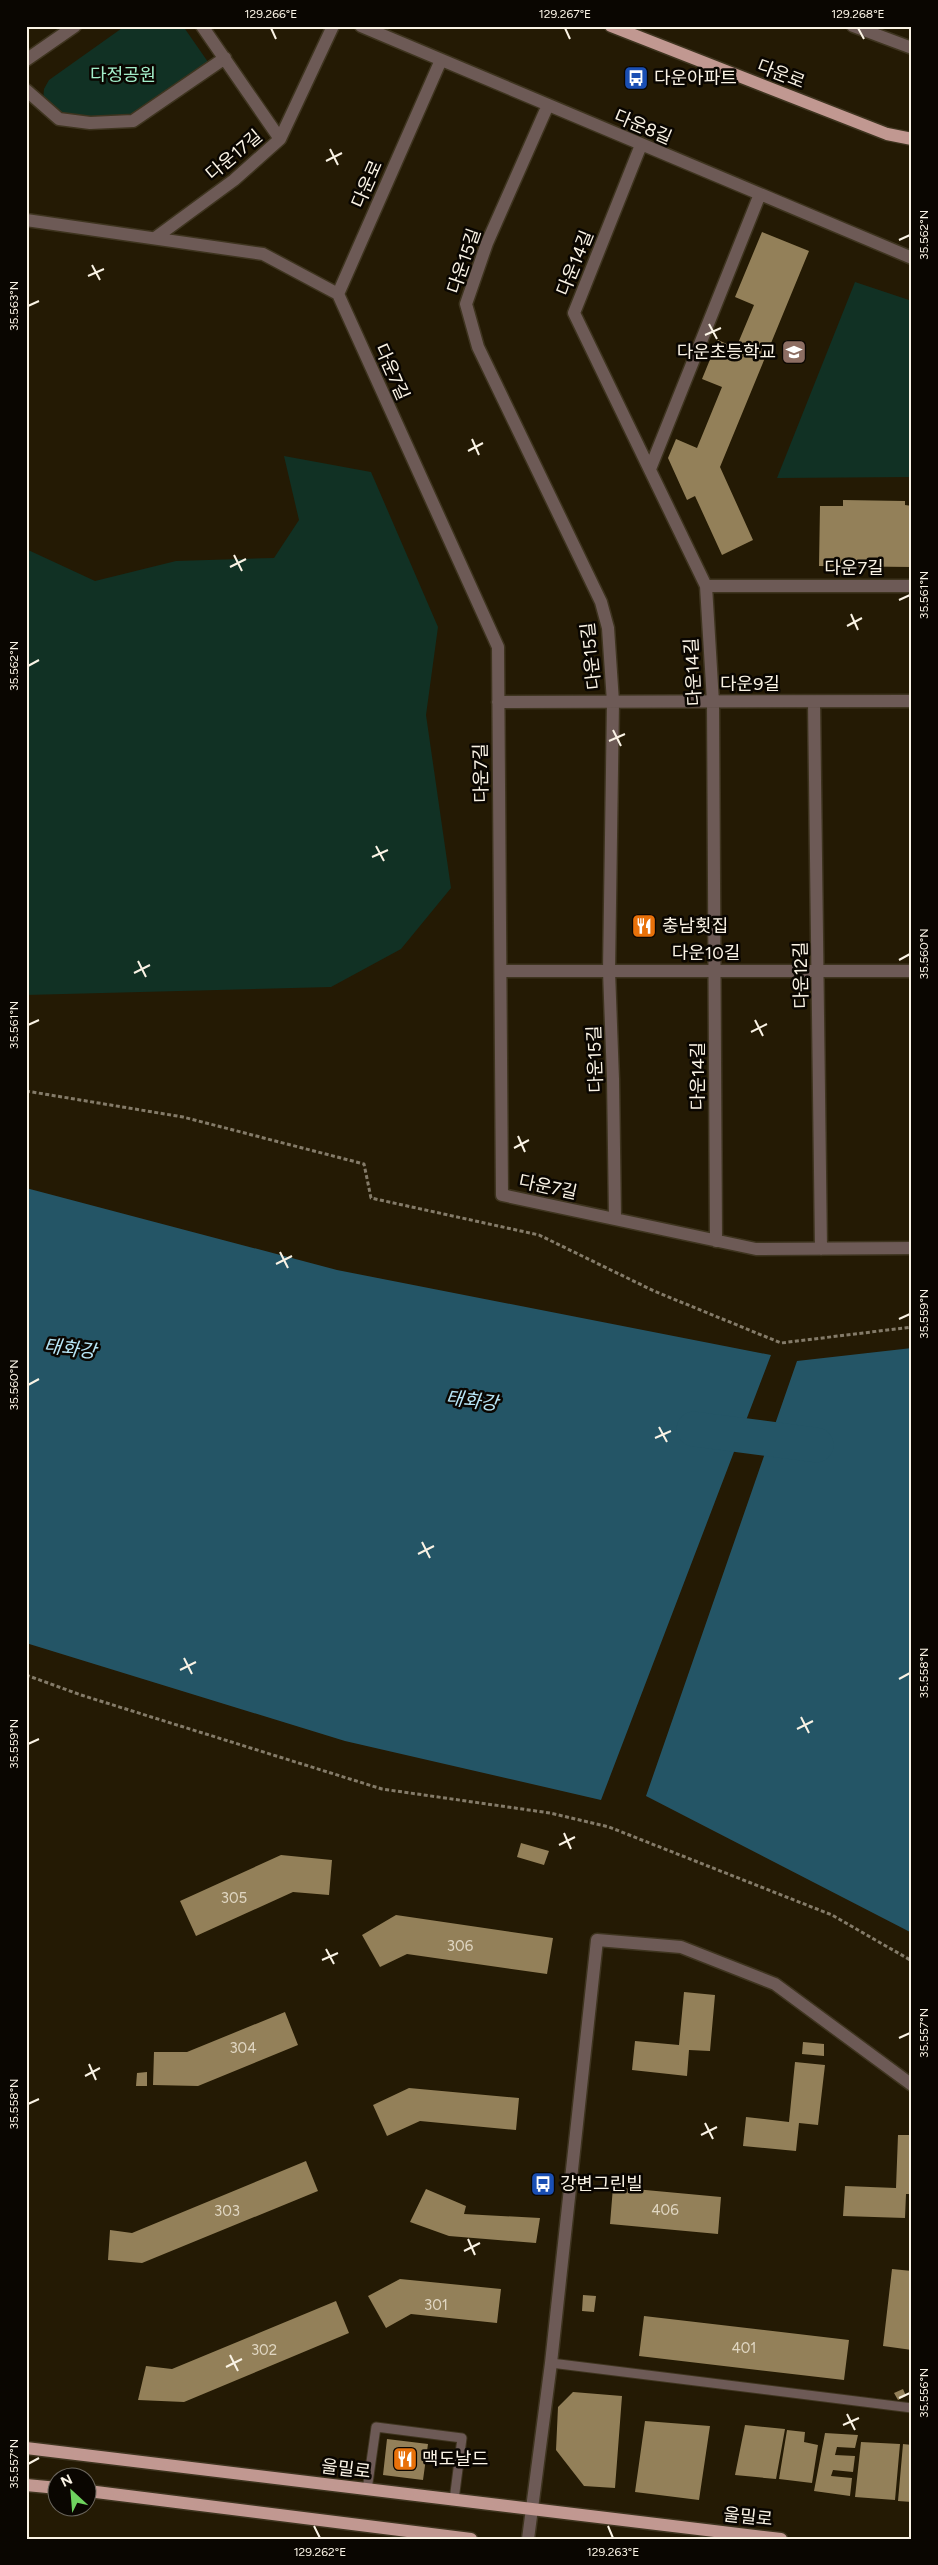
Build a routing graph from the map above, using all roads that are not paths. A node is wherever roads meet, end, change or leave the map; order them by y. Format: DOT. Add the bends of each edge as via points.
graph roads {
  1 [pos="75,26"];
  2 [pos="202,26"];
  3 [pos="333,26"];
  4 [pos="361,26"];
  5 [pos="610,26"];
  6 [pos="853,26"];
  7 [pos="912,48"];
  8 [pos="224,58"];
  9 [pos="26,60"];
  10 [pos="441,60"];
  11 [pos="26,90"];
  12 [pos="548,106"];
  13 [pos="280,139"];
  14 [pos="912,139"];
  15 [pos="640,145"];
  16 [pos="760,194"];
  17 [pos="26,220"];
  18 [pos="155,238"];
  19 [pos="912,258"];
  20 [pos="338,294"];
  21 [pos="650,469"];
  22 [pos="706,586"];
  23 [pos="912,586"];
  24 [pos="912,701"];
  25 [pos="498,702"];
  26 [pos="613,702"];
  27 [pos="713,702"];
  28 [pos="814,702"];
  29 [pos="501,971"];
  30 [pos="608,971"];
  31 [pos="715,971"];
  32 [pos="819,971"];
  33 [pos="912,971"];
  34 [pos="615,1218"];
  35 [pos="716,1241"];
  36 [pos="912,1248"];
  37 [pos="821,1249"];
  38 [pos="912,2085"];
  39 [pos="551,2363"];
  40 [pos="912,2408"];
  41 [pos="26,2448"];
  42 [pos="26,2485"];
  43 [pos="48,2487"];
  44 [pos="367,2490"];
  45 [pos="98,2492"];
  46 [pos="454,2500"];
  47 [pos="531,2509"];
  48 [pos="417,2535"];
  49 [pos="472,2539"];
  50 [pos="528,2539"];
  51 [pos="781,2539"];
  1 -- 9 [label="street"];
  2 -- 8 [label="street, 다운17길"];
  3 -- 13 [label="street"];
  4 -- 10 [label="street, 다운8길"];
  5 -- 14 [label="main road, 다운로" via="887,134"];
  6 -- 7 [label="street"];
  8 -- 11 [label="street" via="133,121 90,123 59,119"];
  8 -- 13 [label="street, 다운17길"];
  10 -- 12 [label="street, 다운8길"];
  10 -- 20 [label="street, 다운로"];
  12 -- 15 [label="street, 다운8길"];
  12 -- 26 [label="street, 다운15길" via="487,243 466,304 478,347 601,602 608,628"];
  13 -- 18 [label="street, 다운17길" via="234,180"];
  15 -- 16 [label="street, 다운8길"];
  15 -- 21 [label="street, 다운14길" via="574,313"];
  16 -- 19 [label="street, 다운8길"];
  16 -- 21 [label="street"];
  17 -- 18 [label="street"];
  18 -- 20 [label="street" via="263,254"];
  20 -- 25 [label="street, 다운7길" via="498,648"];
  21 -- 22 [label="street, 다운14길"];
  22 -- 23 [label="street, 다운7길"];
  22 -- 27 [label="street, 다운14길"];
  24 -- 28 [label="street, 다운9길"];
  25 -- 26 [label="street, 다운9길"];
  25 -- 29 [label="street, 다운7길"];
  26 -- 27 [label="street, 다운9길"];
  26 -- 30 [label="street, 다운15길"];
  27 -- 28 [label="street, 다운9길"];
  27 -- 31 [label="street, 다운14길"];
  28 -- 32 [label="street, 다운12길"];
  29 -- 30 [label="street, 다운10길"];
  29 -- 34 [label="street, 다운7길" via="502,1195"];
  30 -- 31 [label="street, 다운10길"];
  30 -- 34 [label="street, 다운15길"];
  31 -- 32 [label="street, 다운10길"];
  31 -- 35 [label="street, 다운14길"];
  32 -- 33 [label="street, 다운10길"];
  32 -- 37 [label="street, 다운12길"];
  34 -- 35 [label="street, 다운7길"];
  35 -- 37 [label="street, 다운7길" via="756,1249"];
  36 -- 37 [label="street, 다운7길"];
  38 -- 39 [label="street" via="775,1984 681,1947 597,1940"];
  39 -- 40 [label="lane"];
  39 -- 47 [label="street"];
  41 -- 44 [label="main road, 울밀로"];
  42 -- 43 [label="main road"];
  44 -- 46 [label="main road, 울밀로"];
  44 -- 46 [label="lane" via="376,2427 385,2428 462,2438"];
  45 -- 48 [label="main road"];
  46 -- 47 [label="main road, 울밀로"];
  47 -- 50 [label="street"];
  47 -- 51 [label="main road, 울밀로"];
  48 -- 49 [label="main road"];
}
